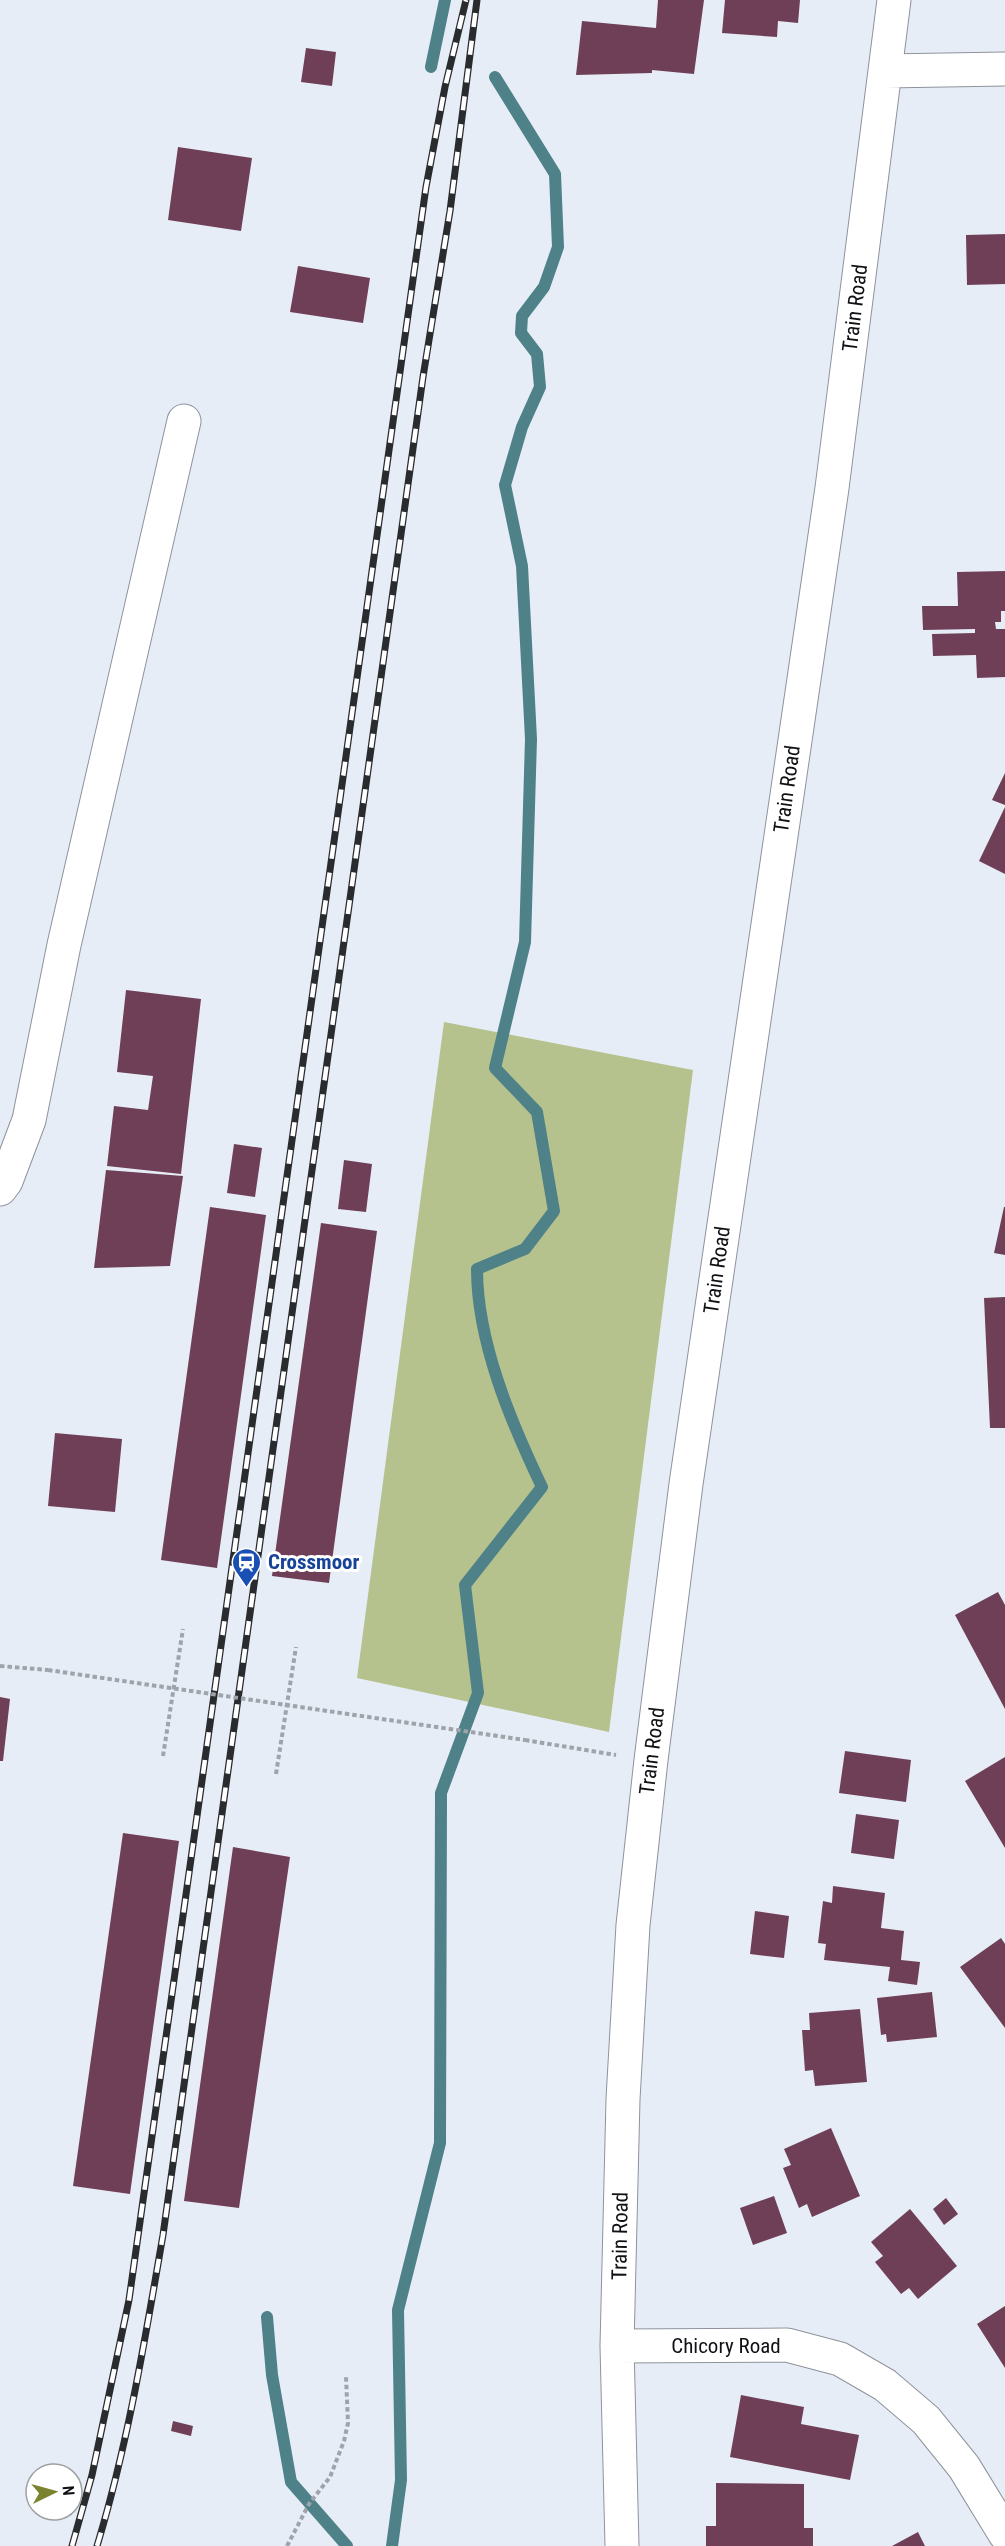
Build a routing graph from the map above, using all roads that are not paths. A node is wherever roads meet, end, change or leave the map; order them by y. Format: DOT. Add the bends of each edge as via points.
graph roads {
  1 [pos="894,0"];
  2 [pos="1005,69"];
  3 [pos="885,72"];
  4 [pos="184,421"];
  5 [pos="0,1189"];
  6 [pos="617,2346"];
  7 [pos="1005,2534"];
  8 [pos="622,2546"];
  1 -- 3 [label="street, Train Road"];
  2 -- 3 [label="street"];
  3 -- 6 [label="street, Train Road" via="832,488 686,1484 651,1760 633,1925 623,2098"];
  4 -- 5 [label="street" via="64,945 29,1120"];
  6 -- 7 [label="street, Chicory Road" via="787,2345 840,2359 885,2385 926,2420 964,2467"];
  6 -- 8 [label="street, Train Road"];
}
